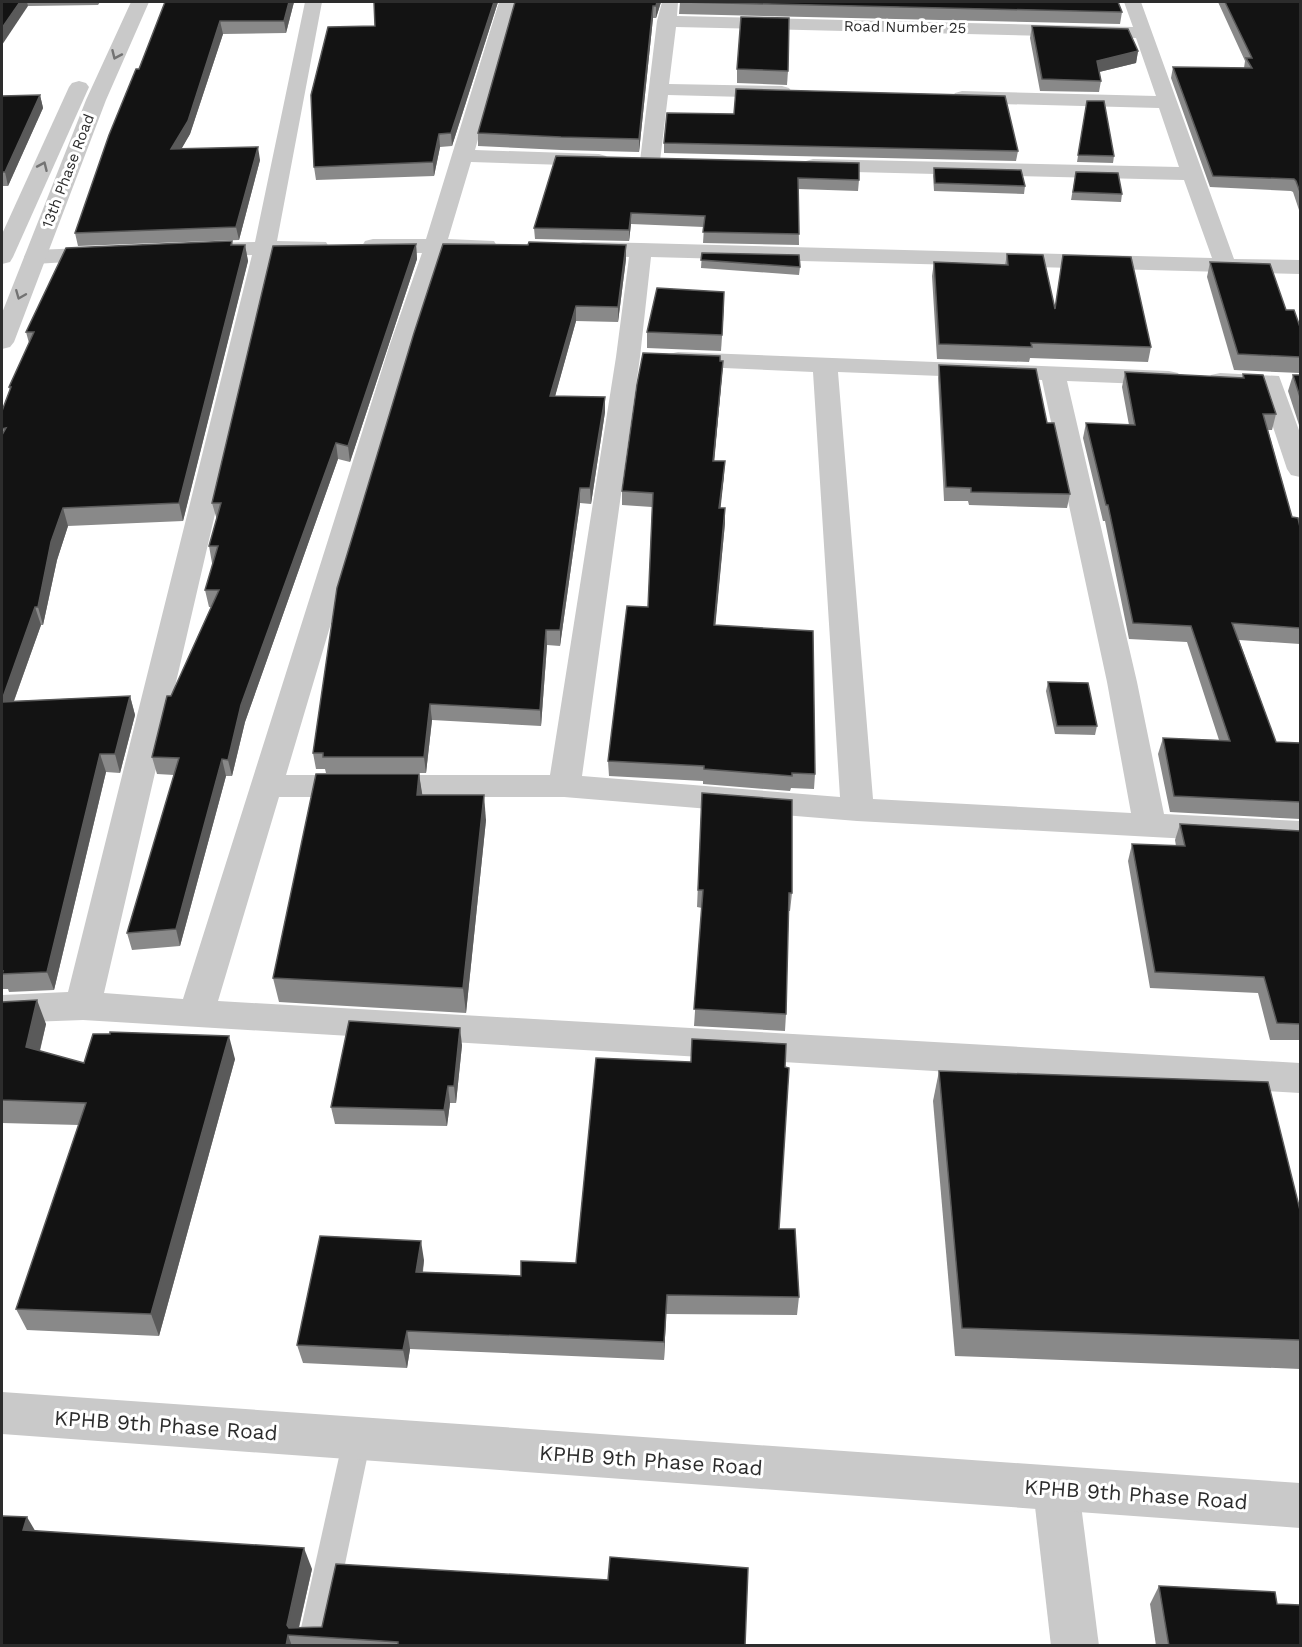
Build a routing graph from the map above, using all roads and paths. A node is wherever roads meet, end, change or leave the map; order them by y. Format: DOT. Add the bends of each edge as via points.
graph roads {
  1 [pos="140,2"];
  2 [pos="314,2"];
  3 [pos="507,2"];
  4 [pos="669,2"];
  5 [pos="1133,2"];
  6 [pos="666,21"];
  7 [pos="1144,33"];
  8 [pos="86,73"];
  9 [pos="658,89"];
  10 [pos="800,93"];
  11 [pos="942,96"];
  12 [pos="1167,102"];
  13 [pos="462,156"];
  14 [pos="650,161"];
  15 [pos="674,162"];
  16 [pos="791,164"];
  17 [pos="1192,174"];
  18 [pos="27,201"];
  19 [pos="57,201"];
  20 [pos="435,245"];
  21 [pos="504,247"];
  22 [pos="265,248"];
  23 [pos="561,248"];
  24 [pos="641,250"];
  25 [pos="185,251"];
  26 [pos="127,253"];
  27 [pos="2,257"];
  28 [pos="35,257"];
  29 [pos="1226,266"];
  30 [pos="1300,267"];
  31 [pos="4,330"];
  32 [pos="628,357"];
  33 [pos="825,365"];
  34 [pos="1053,373"];
  35 [pos="1300,469"];
  36 [pos="267,786"];
  37 [pos="564,786"];
  38 [pos="857,810"];
  39 [pos="1150,825"];
  40 [pos="1300,833"];
  41 [pos="83,1006"];
  42 [pos="2,1009"];
  43 [pos="196,1014"];
  44 [pos="1300,1078"];
  45 [pos="2,1413"];
  46 [pos="357,1439"];
  47 [pos="1056,1489"];
  48 [pos="1300,1506"];
  49 [pos="312,1646"];
  50 [pos="1075,1646"];
  1 -- 19 [label="street, 13th Phase Road, one-way"];
  2 -- 22 [label="street"];
  3 -- 13 [label="street"];
  4 -- 6 [label="street"];
  5 -- 7 [label="street"];
  6 -- 7 [label="street, Road Number 25"];
  6 -- 9 [label="street"];
  7 -- 12 [label="street"];
  18 -- 8 [label="street, 13th Phase Road, one-way"];
  9 -- 10 [label="street"];
  9 -- 14 [label="street"];
  11 -- 12 [label="street"];
  12 -- 17 [label="street"];
  13 -- 14 [label="street"];
  13 -- 20 [label="street"];
  14 -- 15 [label="street"];
  16 -- 17 [label="street"];
  17 -- 29 [label="street"];
  18 -- 19 [label="street"];
  18 -- 27 [label="street, 13th Phase Road"];
  19 -- 28 [label="street, 13th Phase Road"];
  20 -- 21 [label="street"];
  20 -- 22 [label="street"];
  20 -- 36 [label="street"];
  22 -- 25 [label="street"];
  22 -- 41 [label="street"];
  23 -- 24 [label="street"];
  24 -- 29 [label="street"];
  24 -- 32 [label="street"];
  26 -- 28 [label="street"];
  28 -- 31 [label="street, 13th Phase Road, one-way"];
  29 -- 30 [label="street"];
  32 -- 33 [label="street"];
  32 -- 37 [label="street"];
  33 -- 34 [label="street"];
  33 -- 38 [label="street"];
  34 -- 35 [label="street" via="1280,382"];
  34 -- 39 [label="street"];
  36 -- 37 [label="street"];
  36 -- 43 [label="street"];
  37 -- 38 [label="street"];
  38 -- 39 [label="street"];
  39 -- 40 [label="street"];
  41 -- 42 [label="street"];
  41 -- 43 [label="street"];
  43 -- 44 [label="street"];
  45 -- 46 [label="street, KPHB 9th Phase Road"];
  46 -- 47 [label="street, KPHB 9th Phase Road"];
  46 -- 49 [label="lane"];
  47 -- 48 [label="street, KPHB 9th Phase Road"];
  47 -- 50 [label="street"];
}
